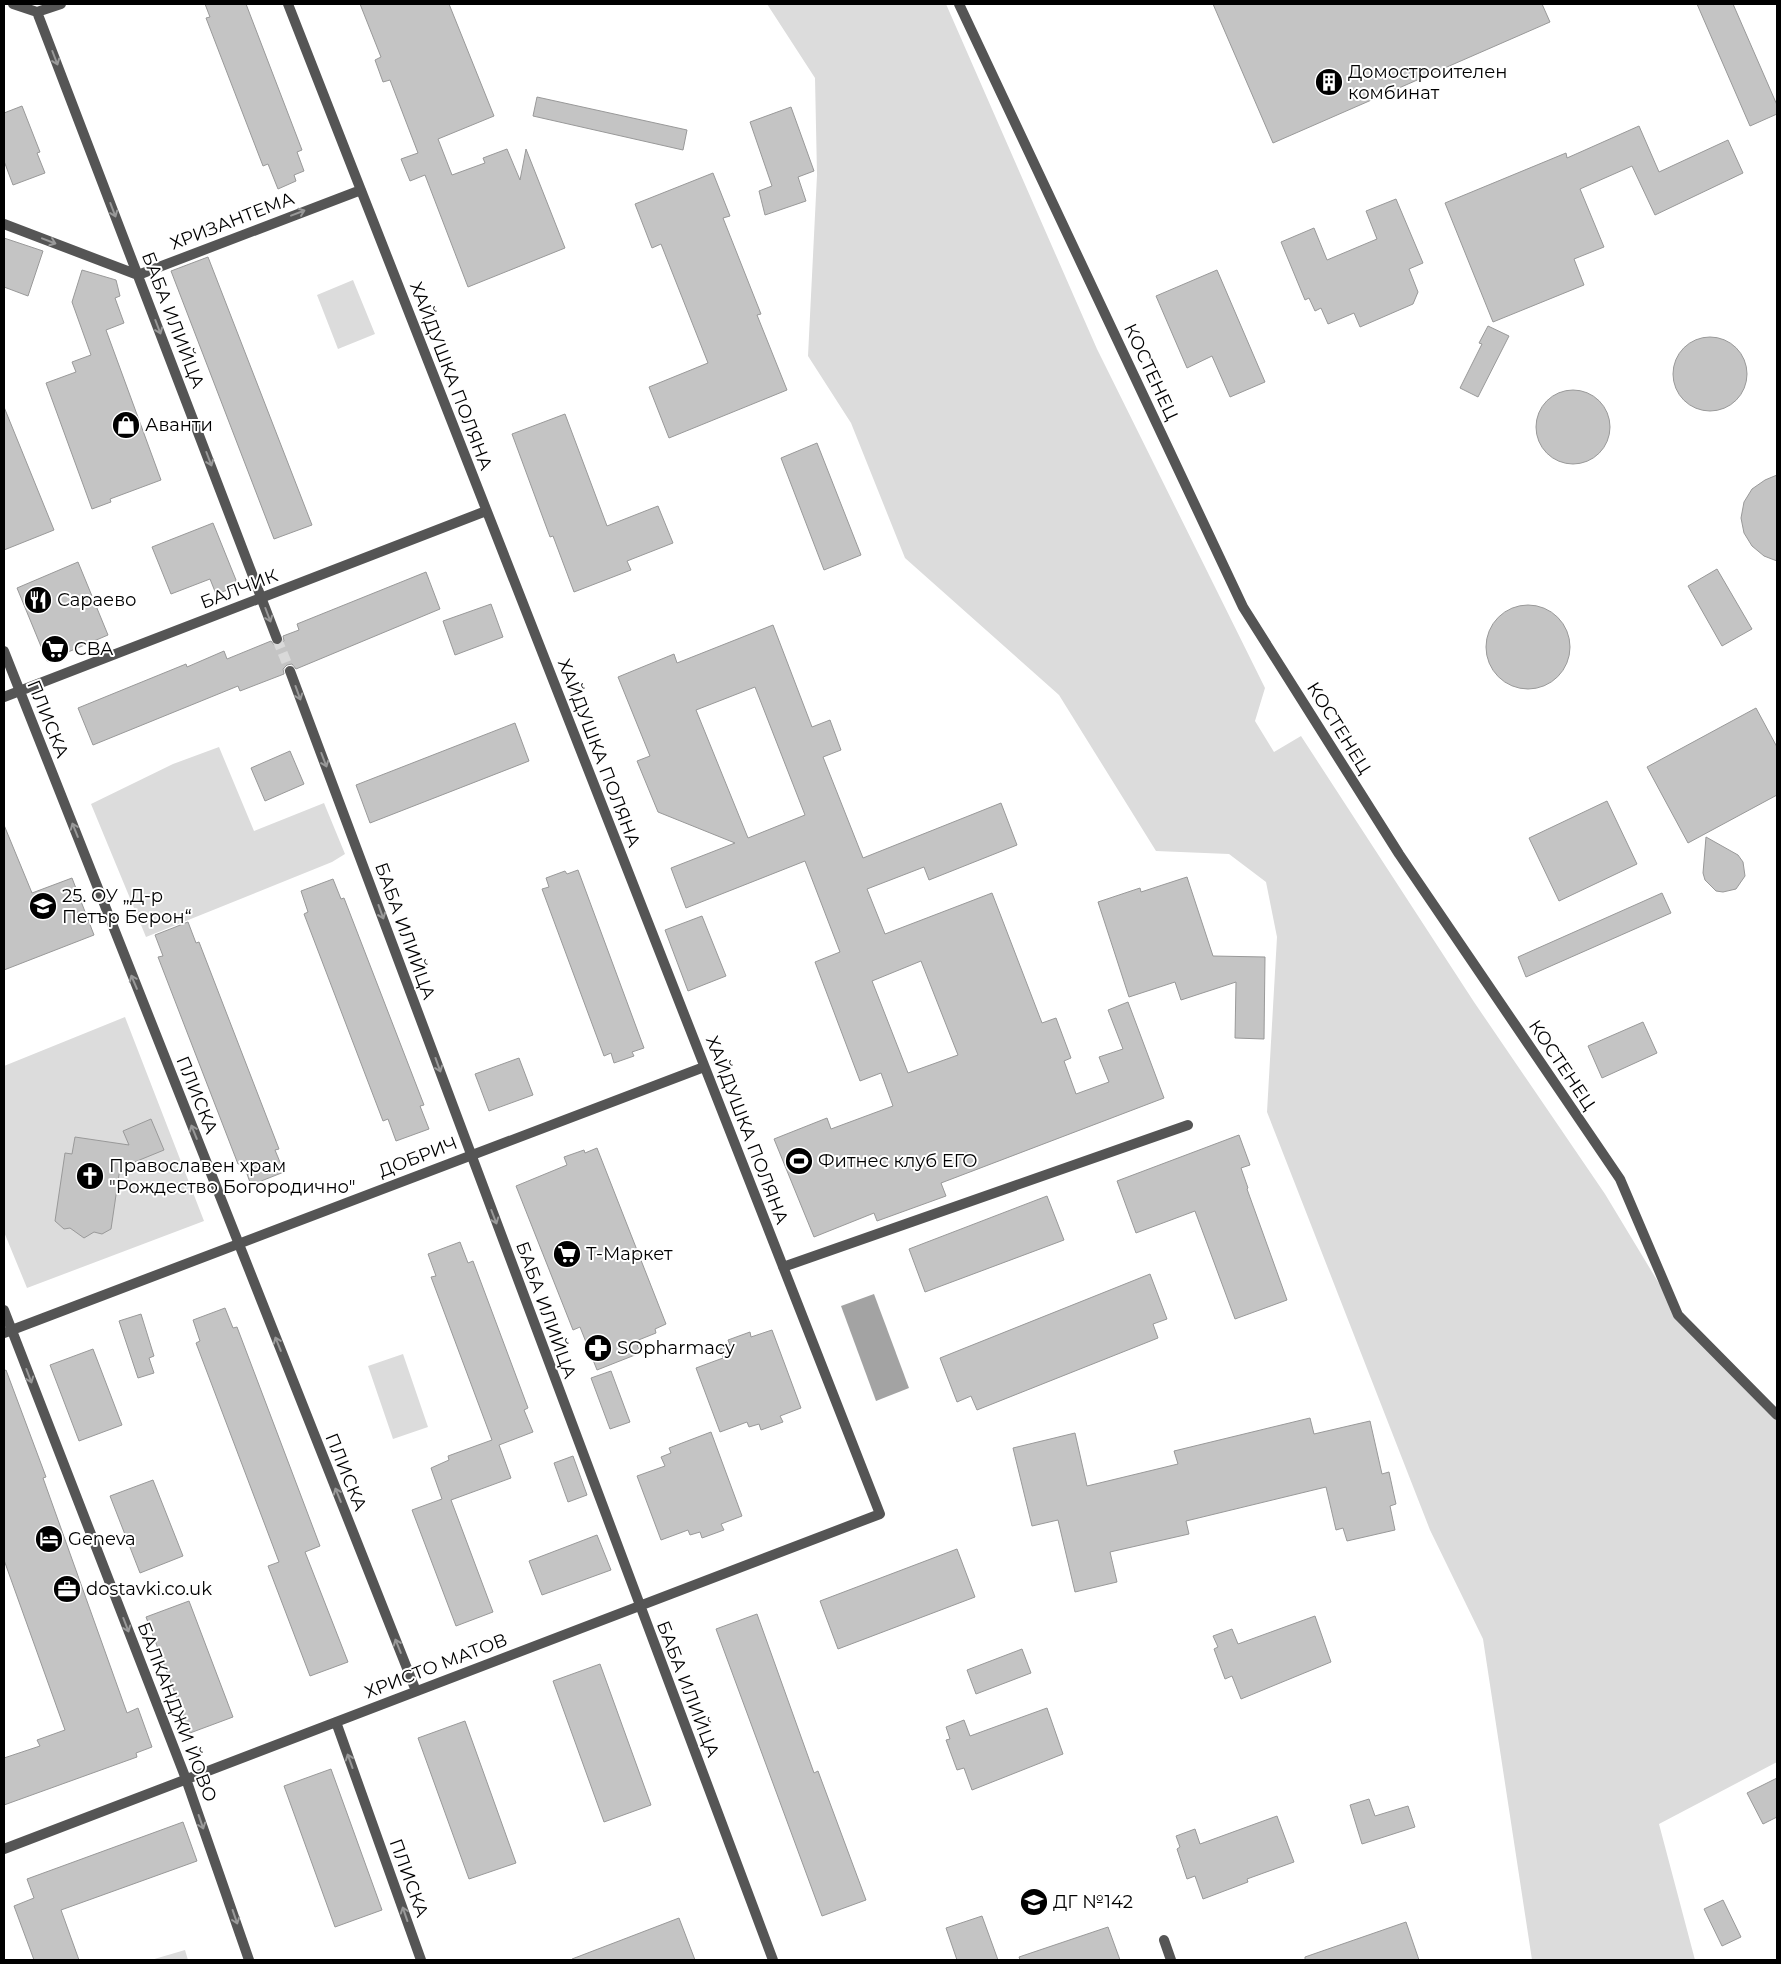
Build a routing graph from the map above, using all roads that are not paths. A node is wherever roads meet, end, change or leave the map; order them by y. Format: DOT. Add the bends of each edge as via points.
graph roads {
  1 [pos="13,4"];
  2 [pos="61,4"];
  3 [pos="288,4"];
  4 [pos="959,4"];
  5 [pos="38,12"];
  6 [pos="361,190"];
  7 [pos="4,224"];
  8 [pos="138,275"];
  9 [pos="486,511"];
  10 [pos="262,597"];
  11 [pos="277,639"];
  12 [pos="4,651"];
  13 [pos="290,671"];
  14 [pos="20,690"];
  15 [pos="4,697"];
  16 [pos="704,1066"];
  17 [pos="1188,1125"];
  18 [pos="471,1155"];
  19 [pos="238,1243"];
  20 [pos="783,1267"];
  21 [pos="4,1310"];
  22 [pos="8,1332"];
  23 [pos="1777,1415"];
  24 [pos="880,1514"];
  25 [pos="640,1606"];
  26 [pos="416,1691"];
  27 [pos="336,1722"];
  28 [pos="186,1779"];
  29 [pos="4,1849"];
  30 [pos="1164,1940"];
  31 [pos="249,1960"];
  32 [pos="421,1960"];
  33 [pos="774,1960"];
  34 [pos="1171,1960"];
  1 -- 5 [label="street"];
  2 -- 5 [label="street"];
  3 -- 6 [label="street, ХАЙДУШКА ПОЛЯНА"];
  4 -- 23 [label="street, КОСТЕНЕЦ" via="1243,607 1399,854 1620,1179 1678,1315"];
  5 -- 8 [label="street, БАБА ИЛИЙЦА, one-way"];
  8 -- 6 [label="street, ХРИЗАНТЕМА, one-way"];
  6 -- 9 [label="street, ХАЙДУШКА ПОЛЯНА"];
  7 -- 8 [label="street, one-way"];
  8 -- 10 [label="street, БАБА ИЛИЙЦА, one-way"];
  9 -- 10 [label="street, БАЛЧИК"];
  9 -- 16 [label="street, ХАЙДУШКА ПОЛЯНА"];
  10 -- 11 [label="street, БАБА ИЛИЙЦА, one-way"];
  10 -- 14 [label="street, БАЛЧИК"];
  12 -- 14 [label="street, ПЛИСКА"];
  13 -- 18 [label="street, БАБА ИЛИЙЦА, one-way"];
  14 -- 15 [label="street, БАЛЧИК"];
  19 -- 14 [label="street, ПЛИСКА, one-way"];
  16 -- 18 [label="street, ДОБРИЧ"];
  16 -- 20 [label="street, ХАЙДУШКА ПОЛЯНА"];
  17 -- 20 [label="street"];
  18 -- 19 [label="street, ДОБРИЧ"];
  18 -- 25 [label="street, БАБА ИЛИЙЦА, one-way"];
  19 -- 22 [label="street, ДОБРИЧ"];
  26 -- 19 [label="street, ПЛИСКА, one-way"];
  20 -- 24 [label="street, ХАЙДУШКА ПОЛЯНА"];
  21 -- 22 [label="street, БАЛКАНДЖИ ЙОВО"];
  22 -- 28 [label="street, БАЛКАНДЖИ ЙОВО, one-way"];
  24 -- 25 [label="street, ХРИСТО МАТОВ"];
  25 -- 26 [label="street, ХРИСТО МАТОВ"];
  25 -- 33 [label="street, БАБА ИЛИЙЦА"];
  26 -- 27 [label="street, ХРИСТО МАТОВ"];
  27 -- 28 [label="street, ХРИСТО МАТОВ"];
  32 -- 27 [label="street, ПЛИСКА, one-way"];
  28 -- 29 [label="street, ХРИСТО МАТОВ"];
  28 -- 31 [label="street, БАЛКАНДЖИ ЙОВО, one-way"];
  30 -- 34 [label="street"];
}
